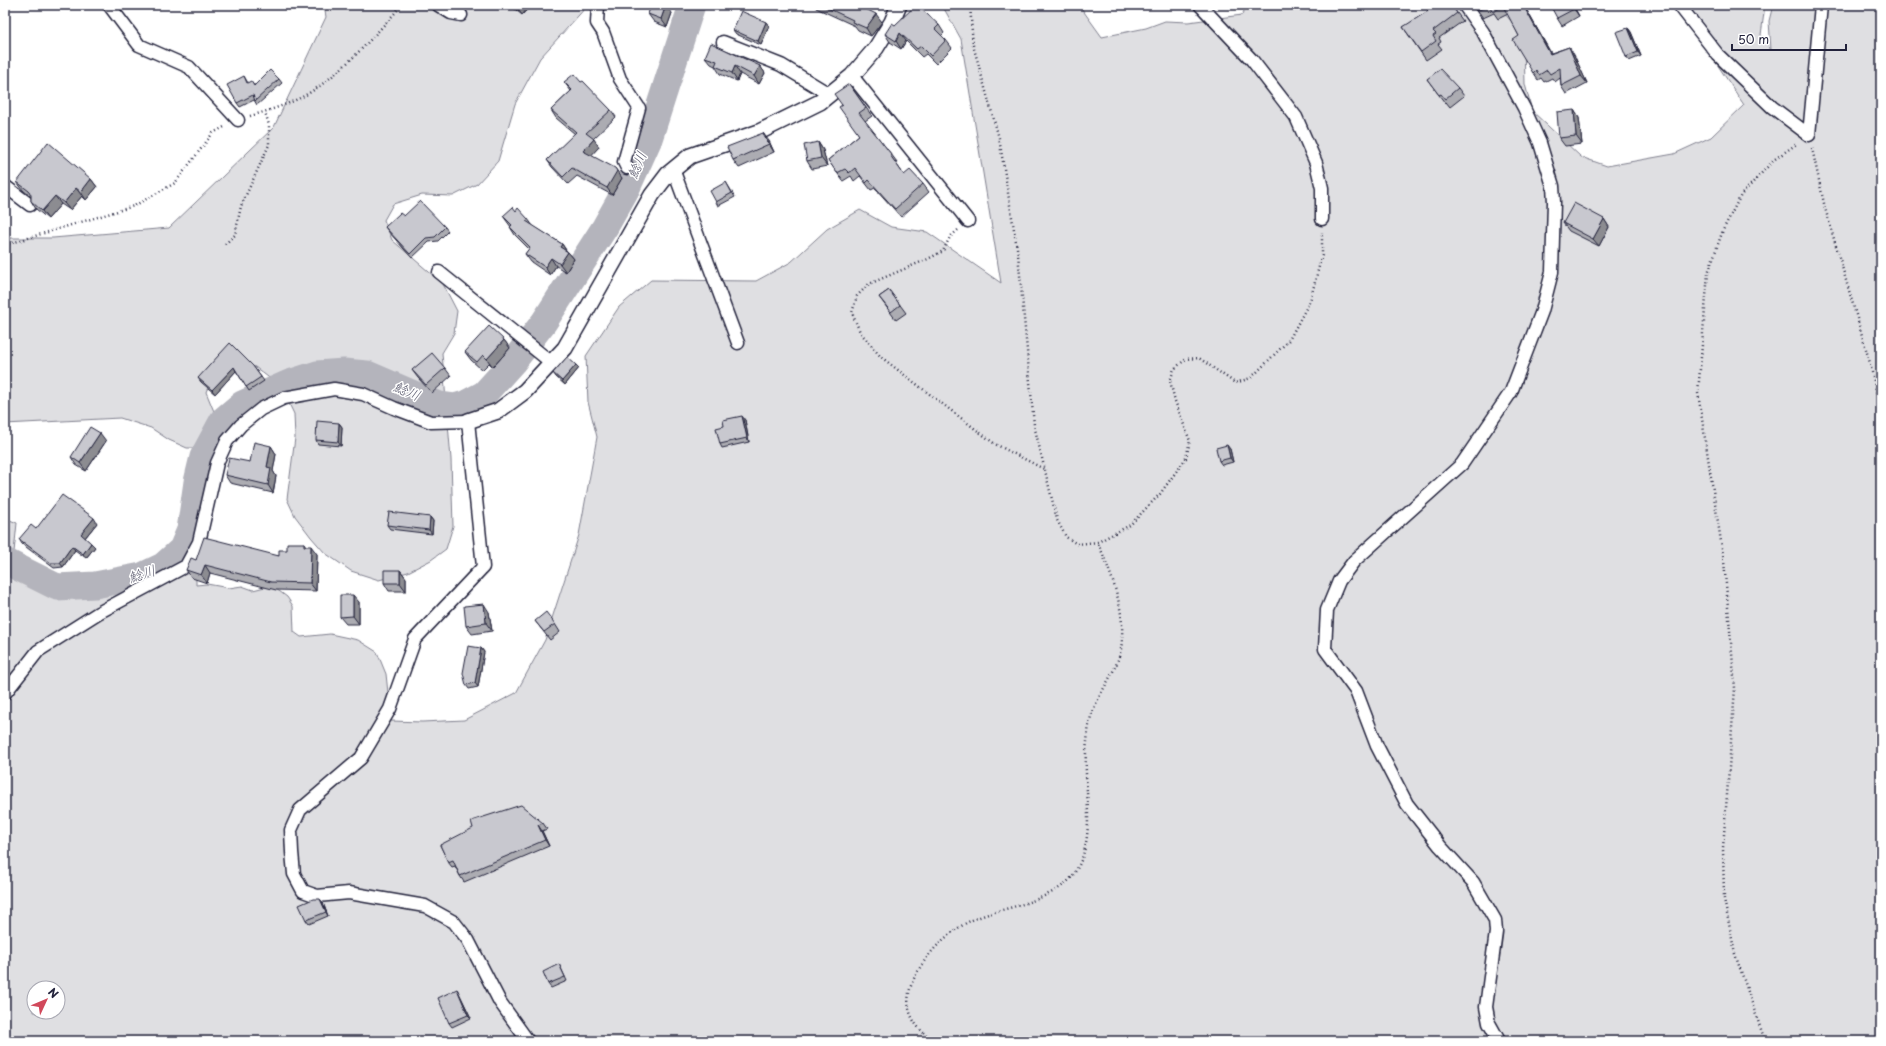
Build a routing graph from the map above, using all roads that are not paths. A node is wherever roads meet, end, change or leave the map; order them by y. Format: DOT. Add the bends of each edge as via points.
graph roads {
  1 [pos="109,5"];
  2 [pos="438,5"];
  3 [pos="598,5"];
  4 [pos="899,5"];
  5 [pos="1200,5"];
  6 [pos="1464,5"];
  7 [pos="1679,5"];
  8 [pos="1821,5"];
  9 [pos="461,15"];
  10 [pos="723,42"];
  11 [pos="852,76"];
  12 [pos="829,94"];
  13 [pos="238,120"];
  14 [pos="626,168"];
  15 [pos="674,169"];
  16 [pos="5,186"];
  17 [pos="30,205"];
  18 [pos="1322,219"];
  19 [pos="968,221"];
  20 [pos="439,272"];
  21 [pos="738,343"];
  22 [pos="552,363"];
  23 [pos="468,421"];
  24 [pos="5,693"];
  25 [pos="528,1041"];
  26 [pos="1499,1041"];
  1 -- 13 [label="street" via="140,45 189,68"];
  2 -- 9 [label="street" via="451,13"];
  3 -- 14 [label="street" via="597,23 603,32 620,78 639,108 624,162"];
  4 -- 11 [label="street" via="876,48"];
  5 -- 18 [label="street" via="1252,60 1296,117 1316,163 1322,188"];
  6 -- 26 [label="street" via="1483,32 1540,143 1553,186 1552,272 1542,311 1511,392 1462,464 1354,561 1339,581 1327,610 1325,649 1356,691 1377,746 1407,804 1472,882 1495,920 1496,932 1486,1007 1489,1023"];
  7 -- 8 [label="street" via="1718,54 1772,107 1809,135"];
  10 -- 12 [label="street" via="781,65"];
  11 -- 12 [label="street"];
  11 -- 19 [label="street"];
  12 -- 15 [label="street" via="820,102 760,132 690,156"];
  15 -- 21 [label="street"];
  15 -- 22 [label="street" via="652,195 566,348"];
  16 -- 17 [label="street"];
  20 -- 22 [label="street"];
  22 -- 23 [label="street" via="525,391 498,410"];
  23 -- 24 [label="street" via="431,422 363,394 334,389 284,398 261,409 241,425 227,441 217,463 199,542 186,566 98,613 38,651"];
  23 -- 25 [label="street" via="482,567 415,639 390,709 361,758 300,810 291,830 294,874 303,891 317,896 349,894 425,906 454,922 468,940 500,1002"];
}
